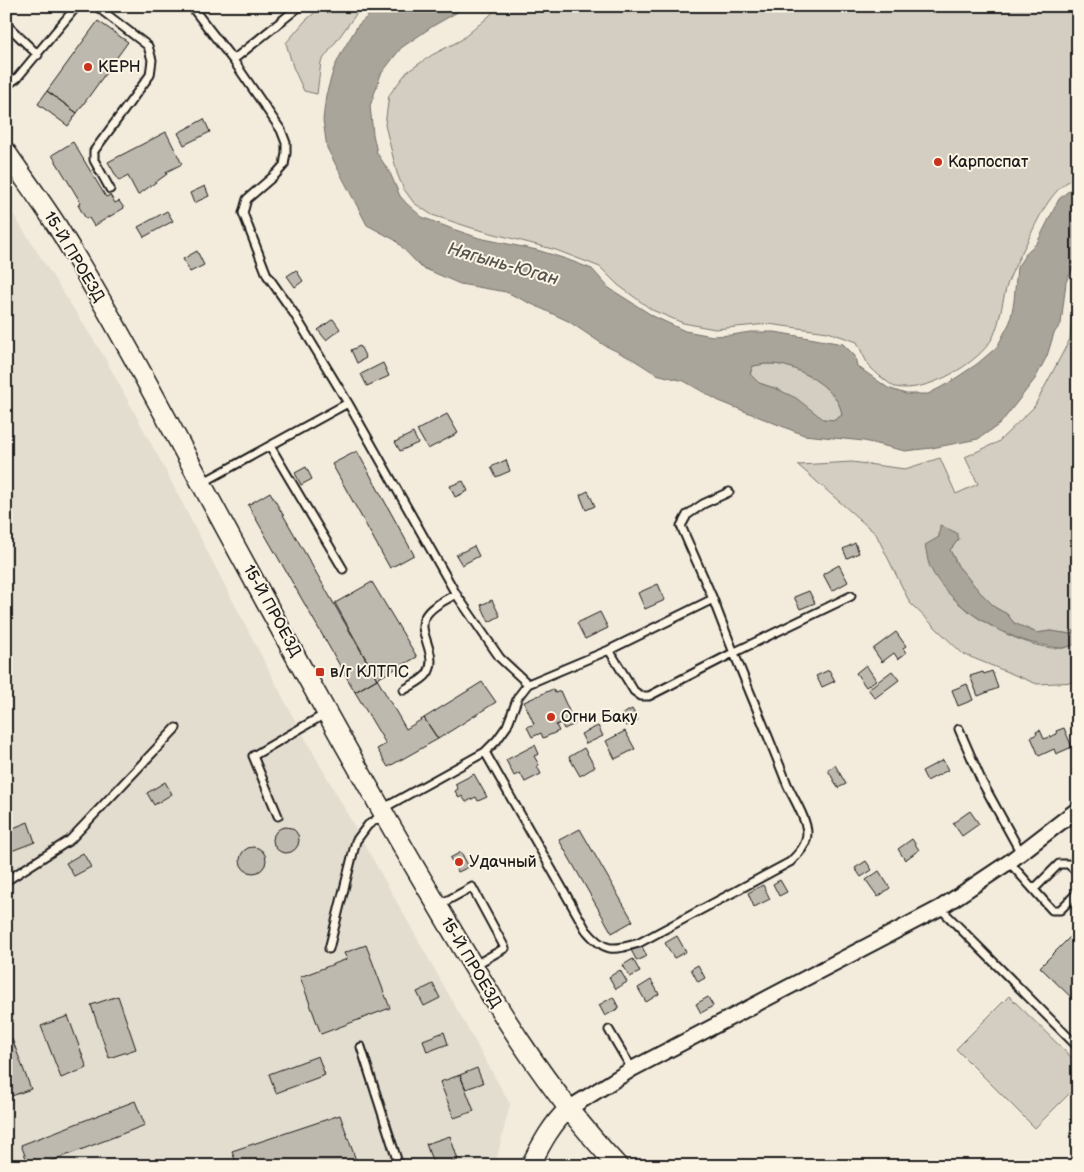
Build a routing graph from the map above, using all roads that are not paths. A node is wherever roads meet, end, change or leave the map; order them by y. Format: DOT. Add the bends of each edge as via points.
graph roads {
  1 [pos="77,6"];
  2 [pos="96,6"];
  3 [pos="191,6"];
  4 [pos="300,6"];
  5 [pos="6,24"];
  6 [pos="38,55"];
  7 [pos="233,60"];
  8 [pos="6,86"];
  9 [pos="6,152"];
  10 [pos="110,189"];
  11 [pos="348,403"];
  12 [pos="270,446"];
  13 [pos="202,484"];
  14 [pos="729,492"];
  15 [pos="343,569"];
  16 [pos="456,594"];
  17 [pos="851,596"];
  18 [pos="713,598"];
  19 [pos="610,650"];
  20 [pos="733,653"];
  21 [pos="528,684"];
  22 [pos="404,690"];
  23 [pos="328,712"];
  24 [pos="176,728"];
  25 [pos="959,729"];
  26 [pos="486,752"];
  27 [pos="1078,810"];
  28 [pos="382,812"];
  29 [pos="278,816"];
  30 [pos="1021,853"];
  31 [pos="1009,862"];
  32 [pos="1078,873"];
  33 [pos="6,881"];
  34 [pos="1034,890"];
  35 [pos="1078,892"];
  36 [pos="437,906"];
  37 [pos="940,908"];
  38 [pos="329,949"];
  39 [pos="472,966"];
  40 [pos="609,1030"];
  41 [pos="361,1047"];
  42 [pos="1078,1047"];
  43 [pos="632,1069"];
  44 [pos="568,1109"];
  45 [pos="399,1166"];
  46 [pos="530,1166"];
  47 [pos="618,1166"];
  1 -- 6 [label="lane"];
  2 -- 10 [label="lane" via="148,46 152,60 150,75 94,151 94,160"];
  3 -- 7 [label="lane"];
  4 -- 7 [label="lane"];
  5 -- 6 [label="lane"];
  6 -- 8 [label="lane" via="18,78"];
  7 -- 11 [label="lane" via="281,130 286,143 284,165 247,199 243,213 267,276 293,312"];
  9 -- 13 [label="main road, 15-Й ПРОЕЗД" via="80,264"];
  11 -- 12 [label="lane"];
  11 -- 16 [label="lane"];
  12 -- 13 [label="lane"];
  12 -- 15 [label="lane"];
  13 -- 23 [label="main road, 15-Й ПРОЕЗД"];
  14 -- 18 [label="lane" via="686,515 681,526"];
  16 -- 21 [label="lane" via="500,658"];
  16 -- 22 [label="lane" via="423,618 431,666 427,674"];
  17 -- 20 [label="lane"];
  18 -- 19 [label="lane"];
  18 -- 20 [label="lane"];
  19 -- 20 [label="lane" via="634,691 641,696 649,696"];
  19 -- 21 [label="lane"];
  20 -- 26 [label="lane" via="805,824 807,834 803,849 790,862 638,943 608,948 597,943 586,930"];
  21 -- 26 [label="lane" via="518,697 507,726"];
  23 -- 28 [label="main road, 15-Й ПРОЕЗД"];
  23 -- 29 [label="lane" via="253,756"];
  24 -- 33 [label="lane" via="70,840"];
  25 -- 30 [label="lane" via="982,782"];
  26 -- 28 [label="lane"];
  27 -- 30 [label="street"];
  28 -- 36 [label="main road, 15-Й ПРОЕЗД"];
  28 -- 38 [label="lane" via="356,841"];
  30 -- 31 [label="street"];
  31 -- 34 [label="lane"];
  31 -- 37 [label="street"];
  32 -- 34 [label="lane" via="1068,864 1060,864"];
  34 -- 35 [label="lane" via="1052,910 1060,910"];
  36 -- 39 [label="main road, 15-Й ПРОЕЗД"];
  36 -- 39 [label="lane" via="472,887 505,948"];
  37 -- 42 [label="lane"];
  37 -- 43 [label="street"];
  39 -- 44 [label="main road, 15-Й ПРОЕЗД" via="528,1054"];
  40 -- 43 [label="lane"];
  41 -- 45 [label="lane"];
  43 -- 44 [label="street"];
  44 -- 46 [label="street" via="550,1129"];
  44 -- 47 [label="main road, 15-Й ПРОЕЗД"];
}
